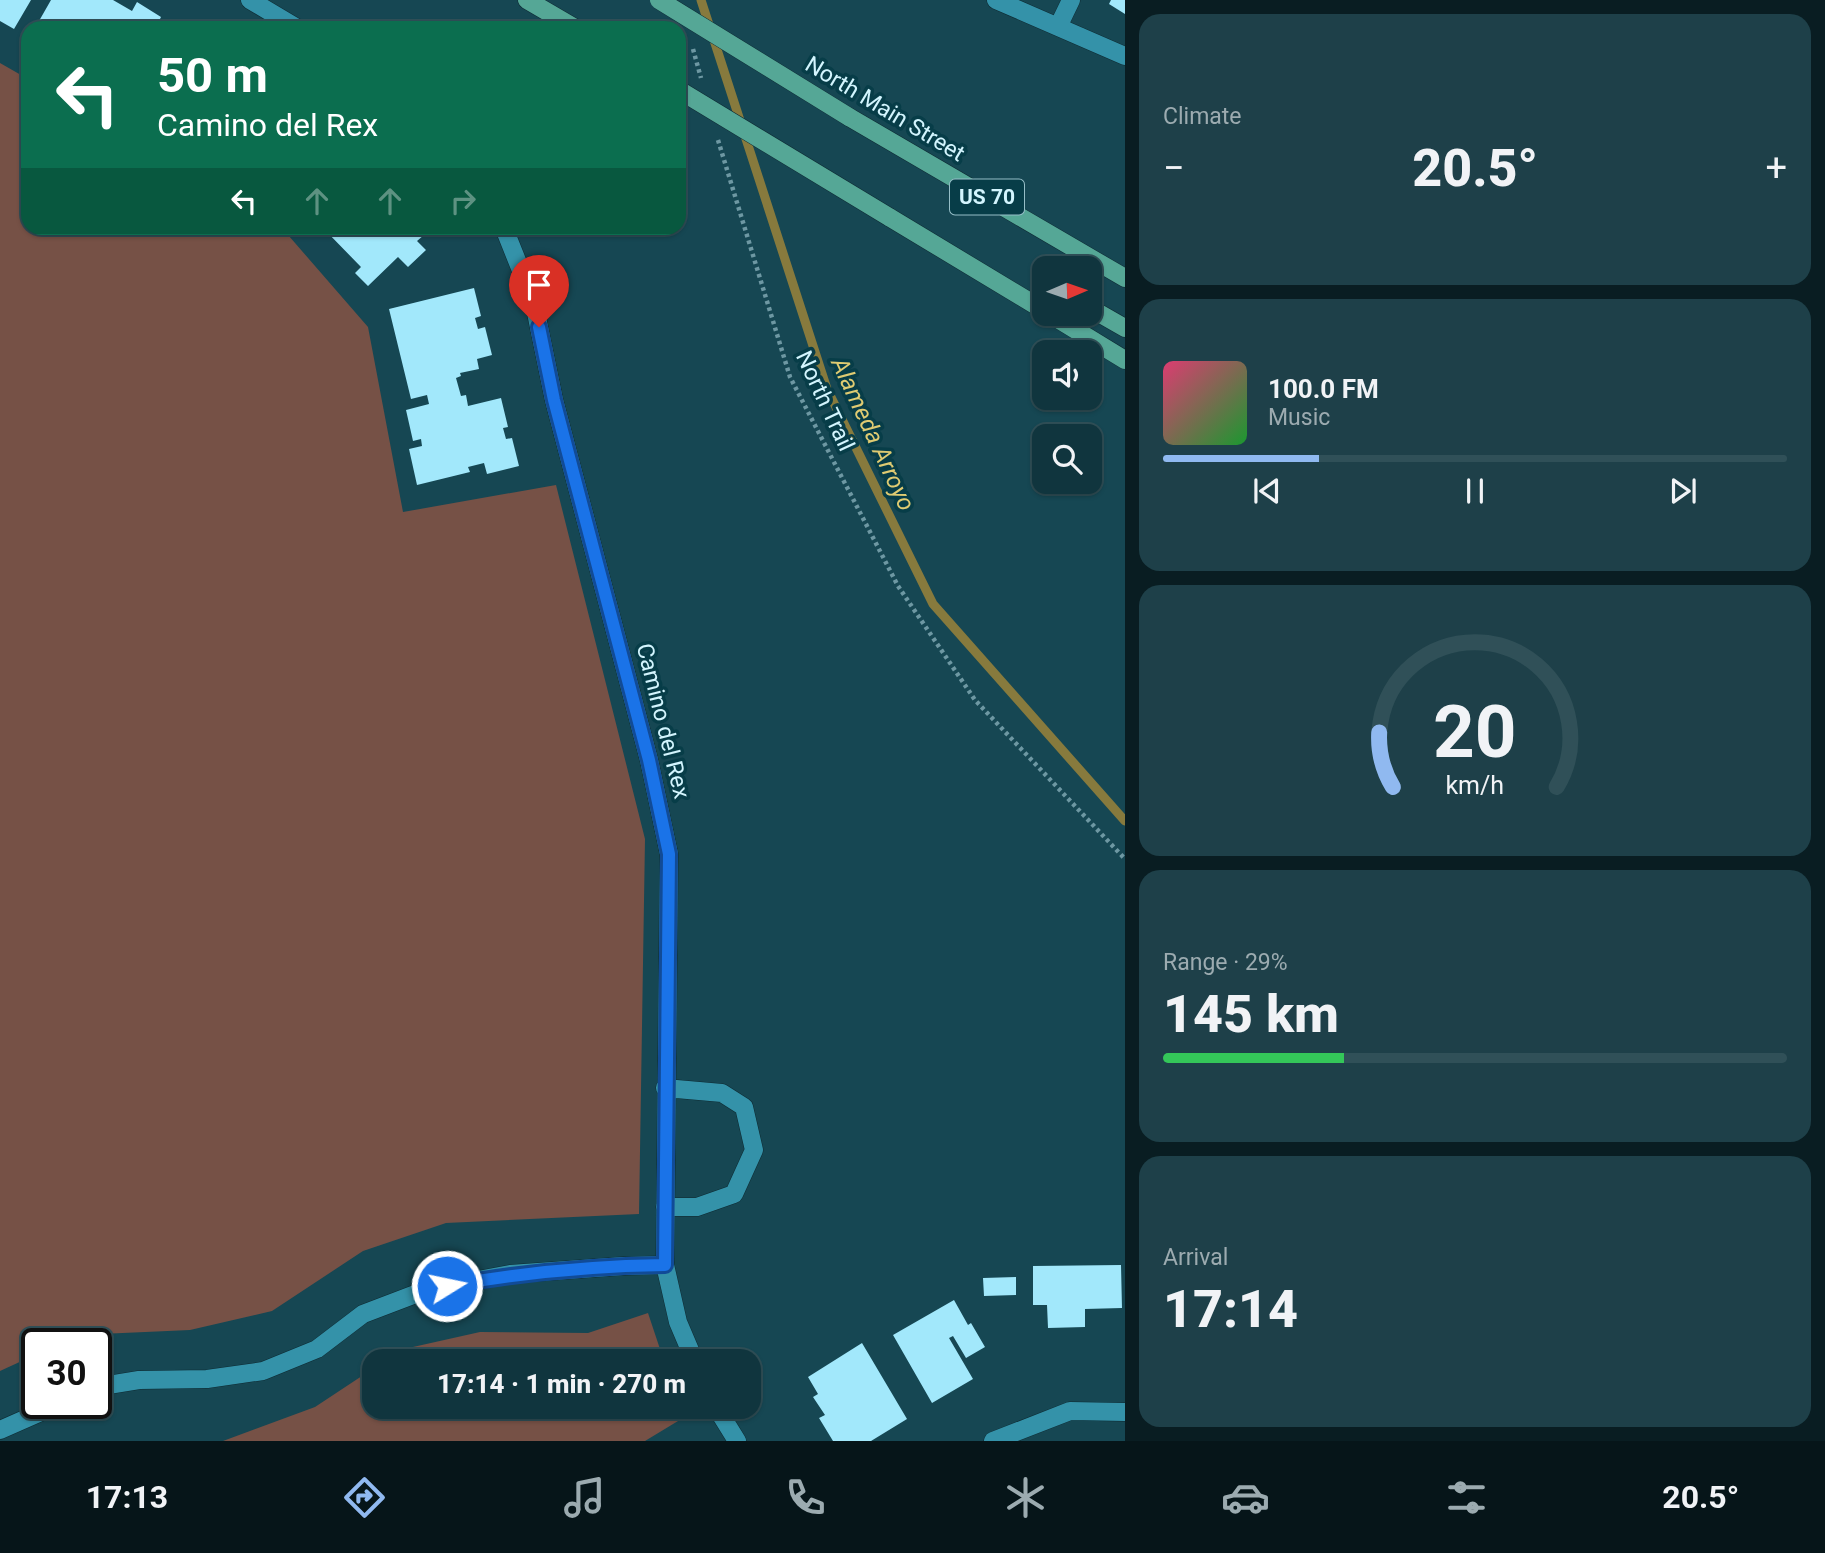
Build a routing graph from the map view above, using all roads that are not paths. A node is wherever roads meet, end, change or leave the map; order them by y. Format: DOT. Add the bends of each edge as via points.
graph roads {
  1 [pos="250,0"];
  2 [pos="527,0"];
  3 [pos="659,0"];
  4 [pos="996,0"];
  5 [pos="1071,0"];
  6 [pos="285,21"];
  7 [pos="563,21"];
  8 [pos="1058,27"];
  9 [pos="1125,56"];
  10 [pos="686,94"];
  11 [pos="507,235"];
  12 [pos="1125,278"];
  13 [pos="1032,301"];
  14 [pos="1102,315"];
  15 [pos="1072,326"];
  16 [pos="1125,328"];
  17 [pos="1125,360"];
  18 [pos="665,1088"];
  19 [pos="665,1207"];
  20 [pos="665,1265"];
  21 [pos="689,1349"];
  22 [pos="112,1384"];
  23 [pos="1125,1412"];
  24 [pos="25,1419"];
  25 [pos="723,1419"];
  26 [pos="0,1430"];
  27 [pos="737,1441"];
  28 [pos="993,1441"];
  1 -- 6 [label="street"];
  2 -- 7 [label="main road"];
  3 -- 12 [label="main road, North Main Street / US 70, bridge"];
  4 -- 8 [label="street"];
  5 -- 8 [label="street"];
  8 -- 9 [label="street"];
  10 -- 13 [label="main road, US 70, bridge"];
  11 -- 18 [label="street, Camino del Rex" via="534,303 554,400 646,746 669,854"];
  14 -- 16 [label="main road"];
  15 -- 17 [label="main road, US 70"];
  18 -- 19 [label="street, Camino del Rex"];
  18 -- 19 [label="street" via="722,1093 744,1107 754,1150 734,1194 697,1207"];
  19 -- 20 [label="street, Camino del Rex"];
  20 -- 21 [label="street, Camino del Rex"];
  20 -- 22 [label="street" via="510,1274 426,1290 363,1314 317,1349 263,1371"];
  23 -- 28 [label="street" via="1070,1411"];
  24 -- 26 [label="street"];
  25 -- 27 [label="street"];
}
